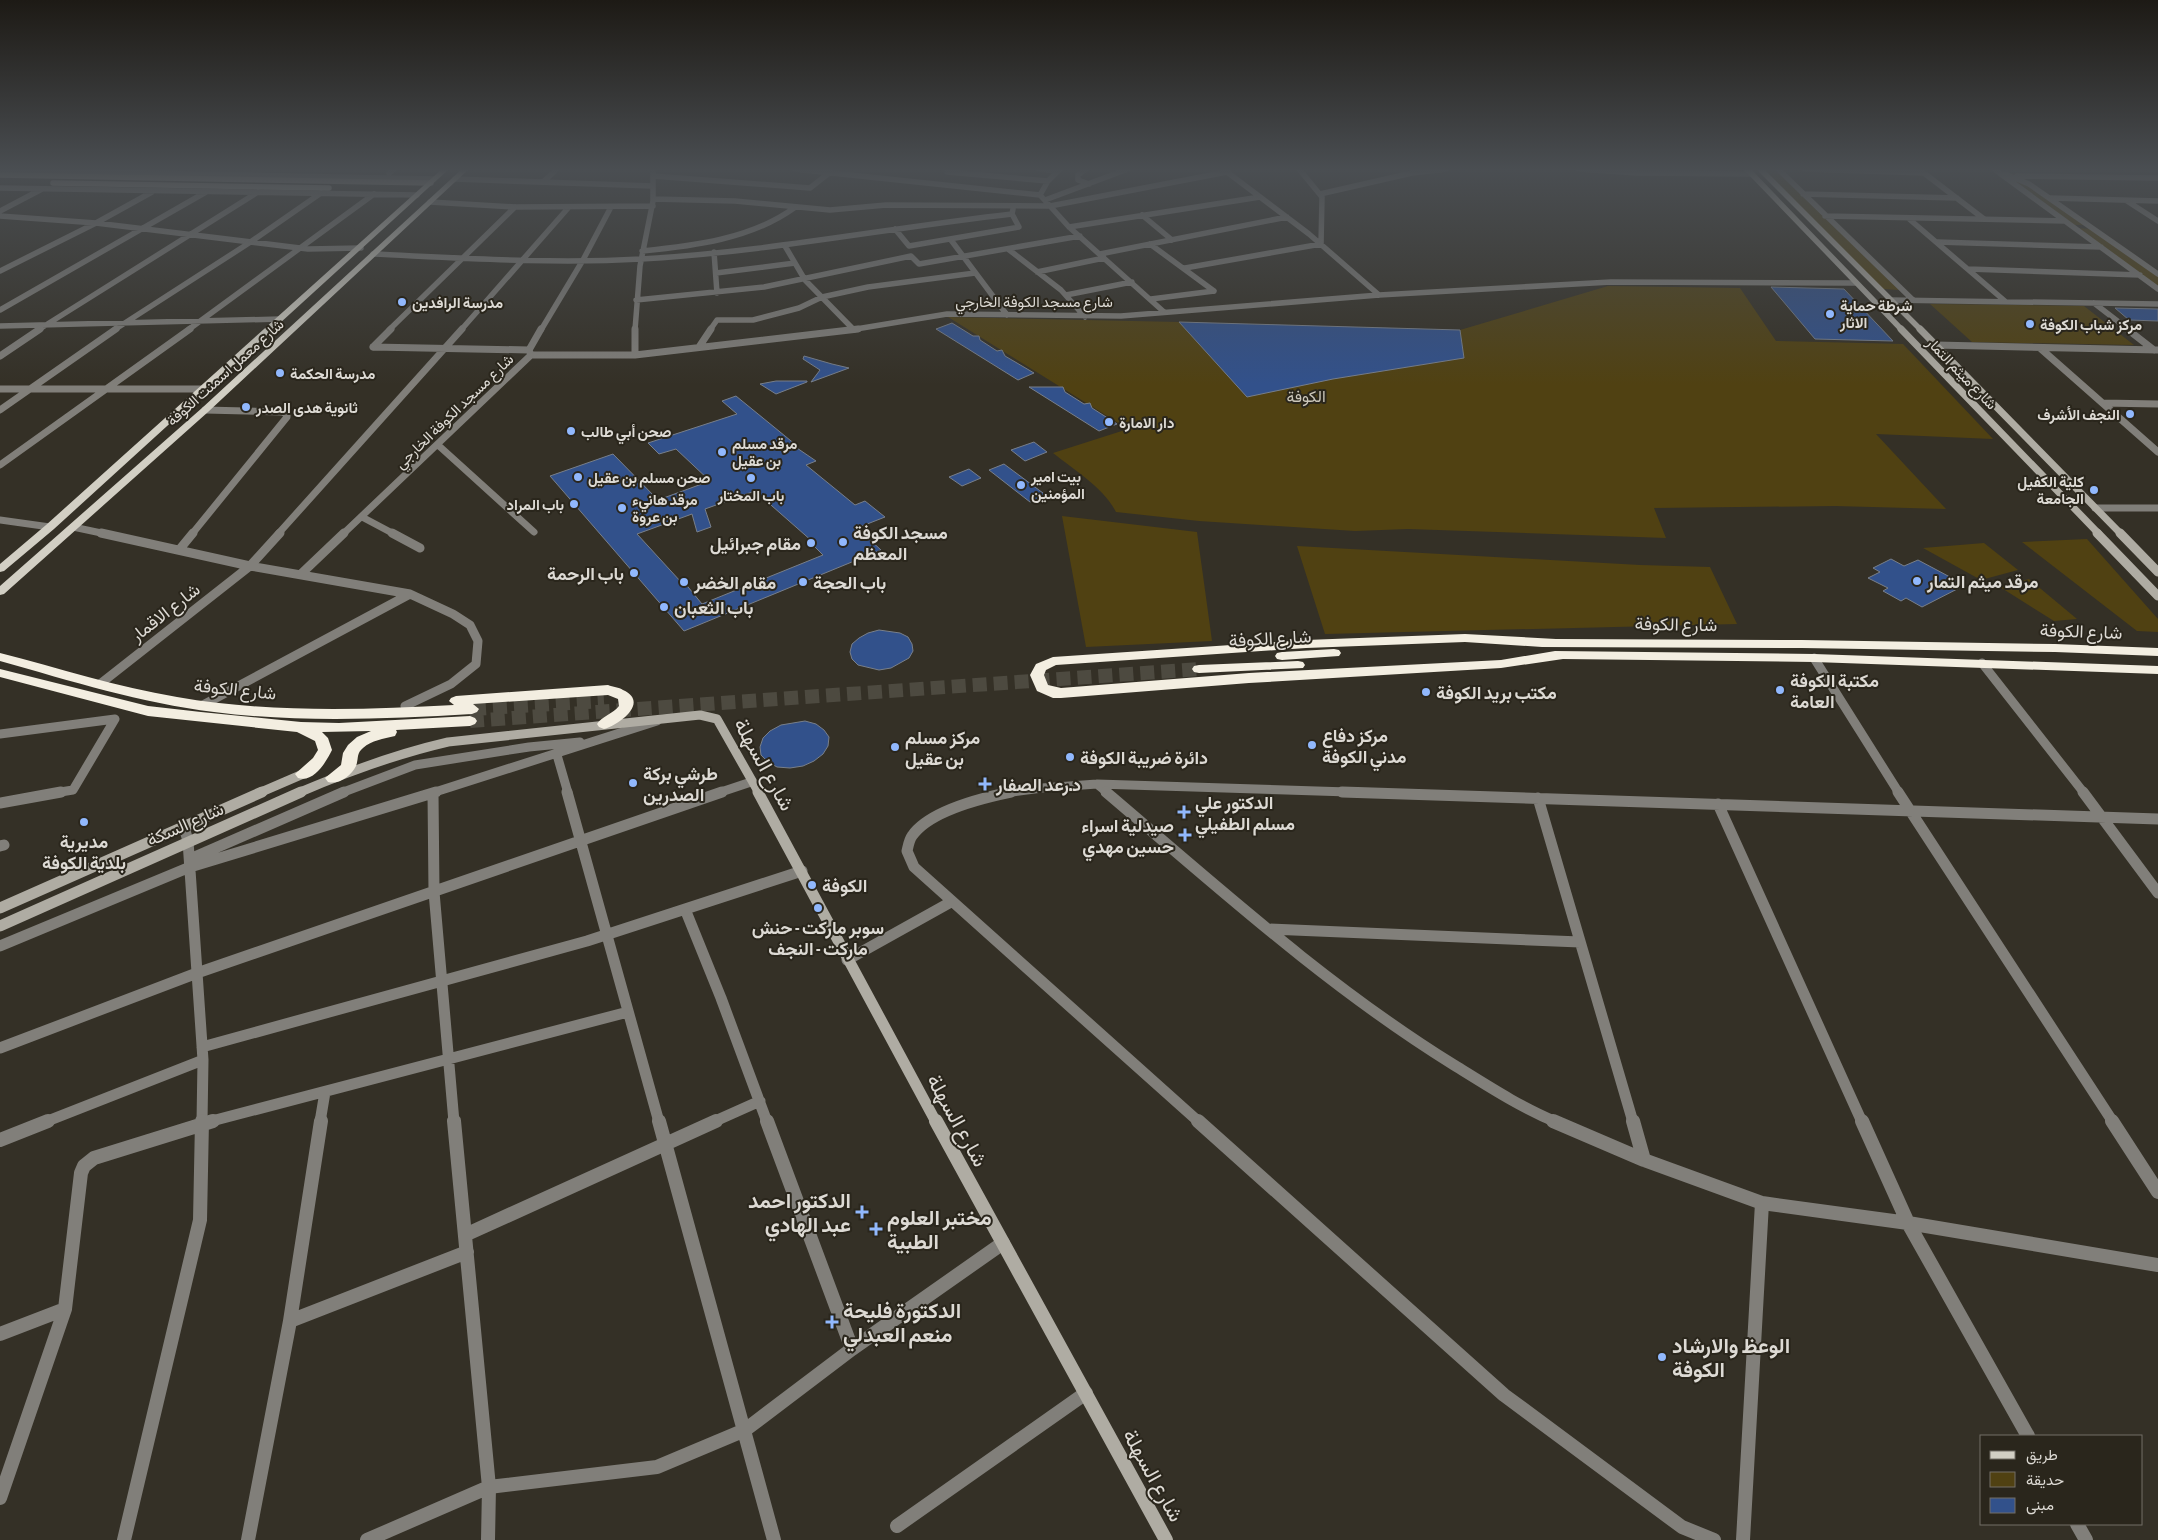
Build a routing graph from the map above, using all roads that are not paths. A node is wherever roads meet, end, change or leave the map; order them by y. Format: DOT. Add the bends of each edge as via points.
graph roads {
  1 [pos="60,241"];
  2 [pos="122,241"];
  3 [pos="180,241"];
  4 [pos="233,241"];
  5 [pos="252,241"];
  6 [pos="312,241"];
  7 [pos="369,241"];
  8 [pos="387,241"];
  9 [pos="479,241"];
  10 [pos="539,241"];
  11 [pos="593,241"];
  12 [pos="644,241"];
  13 [pos="707,241"];
  14 [pos="819,241"];
  15 [pos="905,241"];
  16 [pos="945,241"];
  17 [pos="952,241"];
  18 [pos="1053,241"];
  19 [pos="1085,241"];
  20 [pos="1167,241"];
  21 [pos="1316,241"];
  22 [pos="1320,241"];
  23 [pos="1815,241"];
  24 [pos="1831,241"];
  25 [pos="1851,241"];
  26 [pos="2093,241"];
  27 [pos="2110,241"];
  28 [pos="1937,242"];
  29 [pos="249,243"];
  30 [pos="1150,244"];
  31 [pos="1320,244"];
  32 [pos="786,246"];
  33 [pos="2101,247"];
  34 [pos="302,248"];
  35 [pos="361,248"];
  36 [pos="1008,249"];
  37 [pos="642,251"];
  38 [pos="714,252"];
  39 [pos="373,254"];
  40 [pos="1102,256"];
  41 [pos="962,257"];
  42 [pos="461,258"];
  43 [pos="641,259"];
  44 [pos="522,260"];
  45 [pos="583,260"];
  46 [pos="795,263"];
  47 [pos="1185,268"];
  48 [pos="1968,270"];
  49 [pos="0,271"];
  50 [pos="1037,272"];
  51 [pos="716,273"];
  52 [pos="975,273"];
  53 [pos="2158,274"];
  54 [pos="2140,275"];
  55 [pos="805,280"];
  56 [pos="1132,282"];
  57 [pos="1855,283"];
  58 [pos="2158,289"];
  59 [pos="717,293"];
  60 [pos="1066,295"];
  61 [pos="1379,295"];
  62 [pos="822,297"];
  63 [pos="636,300"];
  64 [pos="1150,300"];
  65 [pos="1890,300"];
  66 [pos="1912,300"];
  67 [pos="2006,302"];
  68 [pos="2094,303"];
  69 [pos="2158,304"];
  70 [pos="0,310"];
  71 [pos="1164,312"];
  72 [pos="1007,315"];
  73 [pos="1085,317"];
  74 [pos="280,319"];
  75 [pos="202,321"];
  76 [pos="125,323"];
  77 [pos="46,325"];
  78 [pos="0,326"];
  79 [pos="854,330"];
  80 [pos="1936,345"];
  81 [pos="699,347"];
  82 [pos="446,348"];
  83 [pos="2040,348"];
  84 [pos="2156,350"];
  85 [pos="530,352"];
  86 [pos="634,355"];
  87 [pos="0,356"];
  88 [pos="0,389"];
  89 [pos="32,389"];
  90 [pos="107,390"];
  91 [pos="200,390"];
  92 [pos="224,393"];
  93 [pos="2102,403"];
  94 [pos="2158,404"];
  95 [pos="182,406"];
  96 [pos="207,408"];
  97 [pos="0,410"];
  98 [pos="1998,430"];
  99 [pos="2020,431"];
  100 [pos="438,446"];
  101 [pos="2158,452"];
  102 [pos="0,466"];
  103 [pos="2095,508"];
  104 [pos="2158,508"];
  105 [pos="362,518"];
  106 [pos="0,520"];
  107 [pos="50,527"];
  108 [pos="73,527"];
  109 [pos="534,532"];
  110 [pos="420,548"];
  111 [pos="179,550"];
  112 [pos="250,566"];
  113 [pos="0,569"];
  114 [pos="2158,572"];
  115 [pos="300,574"];
  116 [pos="0,592"];
  117 [pos="410,594"];
  118 [pos="2158,596"];
  119 [pos="1552,642"];
  120 [pos="2055,648"];
  121 [pos="2121,652"];
  122 [pos="2158,652"];
  123 [pos="1564,655"];
  124 [pos="0,657"];
  125 [pos="1814,658"];
  126 [pos="1982,663"];
  127 [pos="2070,666"];
  128 [pos="2135,670"];
  129 [pos="2158,670"];
  130 [pos="0,673"];
  131 [pos="100,684"];
  132 [pos="202,705"];
  133 [pos="405,706"];
  134 [pos="264,712"];
  135 [pos="466,718"];
  136 [pos="666,719"];
  137 [pos="716,719"];
  138 [pos="604,724"];
  139 [pos="301,727"];
  140 [pos="0,734"];
  141 [pos="596,741"];
  142 [pos="557,754"];
  143 [pos="303,774"];
  144 [pos="333,778"];
  145 [pos="751,782"];
  146 [pos="1097,784"];
  147 [pos="433,793"];
  148 [pos="1538,798"];
  149 [pos="0,803"];
  150 [pos="1718,804"];
  151 [pos="1910,811"];
  152 [pos="2103,817"];
  153 [pos="2158,819"];
  154 [pos="184,827"];
  155 [pos="188,841"];
  156 [pos="581,841"];
  157 [pos="190,863"];
  158 [pos="802,871"];
  159 [pos="434,892"];
  160 [pos="2158,893"];
  161 [pos="951,902"];
  162 [pos="0,908"];
  163 [pos="684,909"];
  164 [pos="0,926"];
  165 [pos="1268,929"];
  166 [pos="607,934"];
  167 [pos="1580,942"];
  168 [pos="0,946"];
  169 [pos="847,960"];
  170 [pos="197,973"];
  171 [pos="442,981"];
  172 [pos="628,1012"];
  173 [pos="0,1048"];
  174 [pos="202,1053"];
  175 [pos="448,1060"];
  176 [pos="326,1092"];
  177 [pos="760,1101"];
  178 [pos="202,1124"];
  179 [pos="0,1140"];
  180 [pos="666,1145"];
  181 [pos="1644,1160"];
  182 [pos="2158,1192"];
  183 [pos="1762,1203"];
  184 [pos="1908,1223"];
  185 [pos="465,1235"];
  186 [pos="1003,1243"];
  187 [pos="466,1252"];
  188 [pos="2158,1265"];
  189 [pos="65,1309"];
  190 [pos="290,1321"];
  191 [pos="0,1334"];
  192 [pos="852,1349"];
  193 [pos="1086,1393"];
  194 [pos="746,1430"];
  195 [pos="2027,1435"];
  196 [pos="489,1487"];
  197 [pos="0,1498"];
  198 [pos="2078,1525"];
  199 [pos="897,1526"];
  200 [pos="124,1540"];
  201 [pos="248,1540"];
  202 [pos="367,1540"];
  203 [pos="488,1540"];
  204 [pos="774,1540"];
  205 [pos="1166,1540"];
  206 [pos="1714,1540"];
  207 [pos="1743,1540"];
  208 [pos="2086,1540"];
  1 -- 49 [label="street"];
  2 -- 70 [label="street"];
  3 -- 77 [label="street"];
  4 -- 29 [label="street"];
  5 -- 29 [label="street"];
  6 -- 34 [label="street"];
  7 -- 35 [label="main road, شارع معمل اسمنت الكوفة"];
  8 -- 39 [label="main road, شارع معمل اسمنت الكوفة"];
  9 -- 42 [label="street"];
  10 -- 44 [label="street, شارع الاقمار"];
  11 -- 45 [label="street"];
  12 -- 37 [label="street"];
  13 -- 37 [label="street" via="678,248"];
  14 -- 32 [label="street"];
  15 -- 16 [label="street" via="909,246"];
  17 -- 41 [label="street"];
  18 -- 36 [label="street"];
  19 -- 40 [label="street"];
  20 -- 30 [label="street"];
  21 -- 31 [label="street"];
  22 -- 31 [label="street"];
  23 -- 57 [label="street, شارع ميثم التمار"];
  24 -- 65 [label="street, شارع ميثم التمار"];
  25 -- 66 [label="street"];
  26 -- 33 [label="street"];
  27 -- 53 [label="street"];
  28 -- 33 [label="street"];
  28 -- 48 [label="street"];
  29 -- 34 [label="street"];
  29 -- 76 [label="street"];
  30 -- 40 [label="street"];
  30 -- 47 [label="street"];
  31 -- 47 [label="street"];
  31 -- 61 [label="street"];
  32 -- 38 [label="street"];
  32 -- 46 [label="street"];
  33 -- 54 [label="street"];
  34 -- 35 [label="street"];
  34 -- 75 [label="street"];
  35 -- 74 [label="main road, شارع معمل اسمنت الكوفة"];
  36 -- 41 [label="street"];
  36 -- 50 [label="street"];
  37 -- 43 [label="street"];
  38 -- 43 [label="street"];
  38 -- 51 [label="street"];
  39 -- 42 [label="street"];
  39 -- 92 [label="main road, شارع معمل اسمنت الكوفة"];
  40 -- 50 [label="street"];
  40 -- 56 [label="street"];
  41 -- 52 [label="street"];
  41 -- 55 [label="street" via="919,264 911,256"];
  42 -- 44 [label="street"];
  42 -- 82 [label="street" via="373,348"];
  43 -- 45 [label="street"];
  43 -- 63 [label="street"];
  44 -- 45 [label="street"];
  44 -- 82 [label="street, شارع الاقمار"];
  45 -- 85 [label="street"];
  46 -- 51 [label="street"];
  46 -- 55 [label="street"];
  47 -- 64 [label="street" via="1214,291"];
  48 -- 54 [label="street"];
  48 -- 67 [label="street"];
  50 -- 60 [label="street"];
  51 -- 59 [label="street"];
  52 -- 62 [label="street" via="868,287"];
  52 -- 72 [label="street"];
  54 -- 58 [label="street"];
  55 -- 59 [label="street"];
  55 -- 62 [label="street"];
  56 -- 60 [label="street"];
  56 -- 64 [label="street"];
  57 -- 61 [label="street, شارع مسجد الكوفة الخارجي" via="1611,282"];
  57 -- 98 [label="street, شارع ميثم التمار"];
  59 -- 63 [label="street"];
  60 -- 73 [label="street"];
  61 -- 71 [label="street, شارع مسجد الكوفة الخارجي"];
  62 -- 79 [label="street"];
  62 -- 81 [label="street" via="799,308 753,320 717,320"];
  63 -- 86 [label="street"];
  64 -- 71 [label="street"];
  65 -- 66 [label="street"];
  65 -- 80 [label="street, شارع ميثم التمار"];
  66 -- 67 [label="street"];
  67 -- 68 [label="street"];
  68 -- 69 [label="street"];
  68 -- 84 [label="street"];
  71 -- 73 [label="street, شارع مسجد الكوفة الخارجي"];
  72 -- 73 [label="street, شارع مسجد الكوفة الخارجي"];
  72 -- 79 [label="street, شارع مسجد الكوفة الخارجي" via="927,316"];
  74 -- 75 [label="street"];
  74 -- 91 [label="main road, شارع معمل اسمنت الكوفة"];
  75 -- 76 [label="street"];
  75 -- 90 [label="street"];
  76 -- 77 [label="street"];
  76 -- 89 [label="street"];
  77 -- 78 [label="street"];
  77 -- 87 [label="street"];
  79 -- 81 [label="street, شارع مسجد الكوفة الخارجي"];
  80 -- 83 [label="street"];
  80 -- 99 [label="street, شارع ميثم التمار"];
  81 -- 86 [label="street, شارع مسجد الكوفة الخارجي"];
  82 -- 85 [label="street"];
  82 -- 112 [label="street, شارع الاقمار"];
  83 -- 84 [label="street"];
  83 -- 93 [label="street"];
  85 -- 86 [label="street, شارع مسجد الكوفة الخارجي"];
  85 -- 100 [label="street, شارع مسجد الكوفة الخارجي"];
  88 -- 89 [label="street"];
  89 -- 90 [label="street"];
  89 -- 97 [label="street"];
  90 -- 91 [label="street"];
  90 -- 102 [label="street"];
  91 -- 92 [label="main road" via="205,395"];
  91 -- 95 [label="main road, شارع معمل اسمنت الكوفة"];
  92 -- 96 [label="main road, شارع معمل اسمنت الكوفة"];
  93 -- 94 [label="street"];
  93 -- 101 [label="street"];
  95 -- 96 [label="main road" via="197,403"];
  95 -- 107 [label="main road, شارع معمل اسمنت الكوفة"];
  96 -- 108 [label="main road, شارع معمل اسمنت الكوفة"];
  96 -- 111 [label="street" via="282,412 287,417"];
  98 -- 99 [label="street"];
  98 -- 118 [label="street, شارع ميثم التمار"];
  99 -- 103 [label="street, شارع ميثم التمار"];
  100 -- 105 [label="street, شارع مسجد الكوفة الخارجي"];
  100 -- 109 [label="street"];
  103 -- 104 [label="street"];
  103 -- 114 [label="street, شارع ميثم التمار"];
  105 -- 110 [label="street"];
  105 -- 115 [label="street, شارع مسجد الكوفة الخارجي"];
  106 -- 107 [label="street"];
  107 -- 113 [label="main road, شارع معمل اسمنت الكوفة"];
  108 -- 111 [label="street"];
  108 -- 116 [label="main road, شارع معمل اسمنت الكوفة"];
  111 -- 112 [label="street"];
  112 -- 115 [label="street"];
  112 -- 131 [label="street, شارع الاقمار"];
  115 -- 117 [label="street"];
  117 -- 132 [label="street"];
  117 -- 133 [label="street" via="470,625 478,641 476,664 461,679 443,691"];
  119 -- 120 [label="highway, شارع الكوفة"];
  119 -- 123 [label="highway, شارع الكوفة" via="1196,665"];
  119 -- 123 [label="highway" via="1465,638 1298,645 1053,661 1040,667 1037,675 1042,688 1061,693 1249,678 1501,664"];
  120 -- 121 [label="highway, شارع الكوفة"];
  120 -- 127 [label="highway" via="2072,658 2074,661"];
  121 -- 122 [label="highway, شارع الكوفة"];
  121 -- 128 [label="highway" via="2115,656 2117,660"];
  123 -- 125 [label="highway, شارع الكوفة"];
  124 -- 131 [label="highway, شارع الكوفة"];
  125 -- 126 [label="highway, شارع الكوفة"];
  125 -- 151 [label="street"];
  126 -- 127 [label="highway, شارع الكوفة"];
  126 -- 152 [label="street"];
  127 -- 128 [label="highway, شارع الكوفة"];
  128 -- 129 [label="highway, شارع الكوفة"];
  130 -- 139 [label="highway, شارع الكوفة" via="148,711"];
  131 -- 132 [label="highway, شارع الكوفة"];
  132 -- 134 [label="highway, شارع الكوفة"];
  133 -- 134 [label="highway"];
  133 -- 138 [label="highway" via="616,691 628,702 627,706 618,717"];
  134 -- 135 [label="highway, شارع الكوفة"];
  135 -- 139 [label="highway, شارع الكوفة" via="338,728"];
  135 -- 144 [label="highway" via="431,728 367,738 354,746 348,768"];
  136 -- 137 [label="street, شارع السكة" via="700,715"];
  136 -- 138 [label="street, شارع السكة"];
  136 -- 141 [label="street"];
  137 -- 145 [label="street, شارع السهلة"];
  138 -- 144 [label="street, شارع السكة" via="448,742 385,759"];
  139 -- 143 [label="highway" via="320,738 324,750 318,762"];
  140 -- 149 [label="street" via="115,720 73,790"];
  141 -- 142 [label="street"];
  141 -- 157 [label="street" via="529,746 415,765 372,780"];
  142 -- 147 [label="street"];
  142 -- 156 [label="street"];
  143 -- 154 [label="street, شارع السكة"];
  144 -- 155 [label="street, شارع السكة"];
  145 -- 156 [label="street"];
  145 -- 158 [label="street, شارع السهلة"];
  146 -- 148 [label="street"];
  146 -- 161 [label="street" via="1022,790 986,798 920,826 907,843 906,855 909,862"];
  146 -- 165 [label="street"];
  147 -- 157 [label="street"];
  147 -- 159 [label="street"];
  148 -- 150 [label="street"];
  148 -- 167 [label="street"];
  150 -- 151 [label="street"];
  150 -- 184 [label="street"];
  151 -- 152 [label="street"];
  151 -- 182 [label="street"];
  152 -- 153 [label="street"];
  152 -- 160 [label="street"];
  154 -- 155 [label="street"];
  154 -- 162 [label="street, شارع السكة"];
  155 -- 157 [label="street"];
  155 -- 164 [label="street, شارع السكة"];
  156 -- 159 [label="street"];
  156 -- 166 [label="street"];
  157 -- 168 [label="street"];
  157 -- 170 [label="street"];
  158 -- 163 [label="street"];
  158 -- 169 [label="street, شارع السهلة"];
  159 -- 170 [label="street"];
  159 -- 171 [label="street"];
  161 -- 169 [label="street"];
  161 -- 206 [label="street" via="1504,1395 1682,1527"];
  163 -- 166 [label="street"];
  163 -- 177 [label="street"];
  165 -- 167 [label="street"];
  165 -- 181 [label="street" via="1296,954 1420,1044 1527,1110"];
  166 -- 171 [label="street"];
  166 -- 172 [label="street"];
  167 -- 181 [label="street"];
  169 -- 186 [label="street, شارع السهلة"];
  170 -- 173 [label="street"];
  170 -- 174 [label="street"];
  171 -- 174 [label="street"];
  171 -- 175 [label="street"];
  172 -- 175 [label="street"];
  172 -- 180 [label="street"];
  174 -- 178 [label="street"];
  174 -- 179 [label="street"];
  175 -- 176 [label="street"];
  175 -- 185 [label="street"];
  176 -- 178 [label="street"];
  176 -- 190 [label="street"];
  177 -- 180 [label="street"];
  177 -- 192 [label="street"];
  178 -- 189 [label="street" via="94,1158 84,1166"];
  178 -- 200 [label="street" via="200,1220"];
  180 -- 185 [label="street"];
  180 -- 194 [label="street"];
  181 -- 183 [label="street"];
  183 -- 184 [label="street"];
  183 -- 207 [label="street"];
  184 -- 188 [label="street"];
  184 -- 195 [label="street"];
  185 -- 187 [label="street"];
  186 -- 192 [label="street"];
  186 -- 193 [label="street, شارع السهلة"];
  187 -- 190 [label="street"];
  187 -- 196 [label="street"];
  189 -- 191 [label="street"];
  189 -- 197 [label="street"];
  190 -- 201 [label="street"];
  192 -- 194 [label="street"];
  193 -- 199 [label="street"];
  193 -- 205 [label="street, شارع السهلة"];
  194 -- 196 [label="street" via="657,1467"];
  194 -- 204 [label="street"];
  196 -- 202 [label="street"];
  196 -- 203 [label="street"];
  198 -- 208 [label="street"];
}
